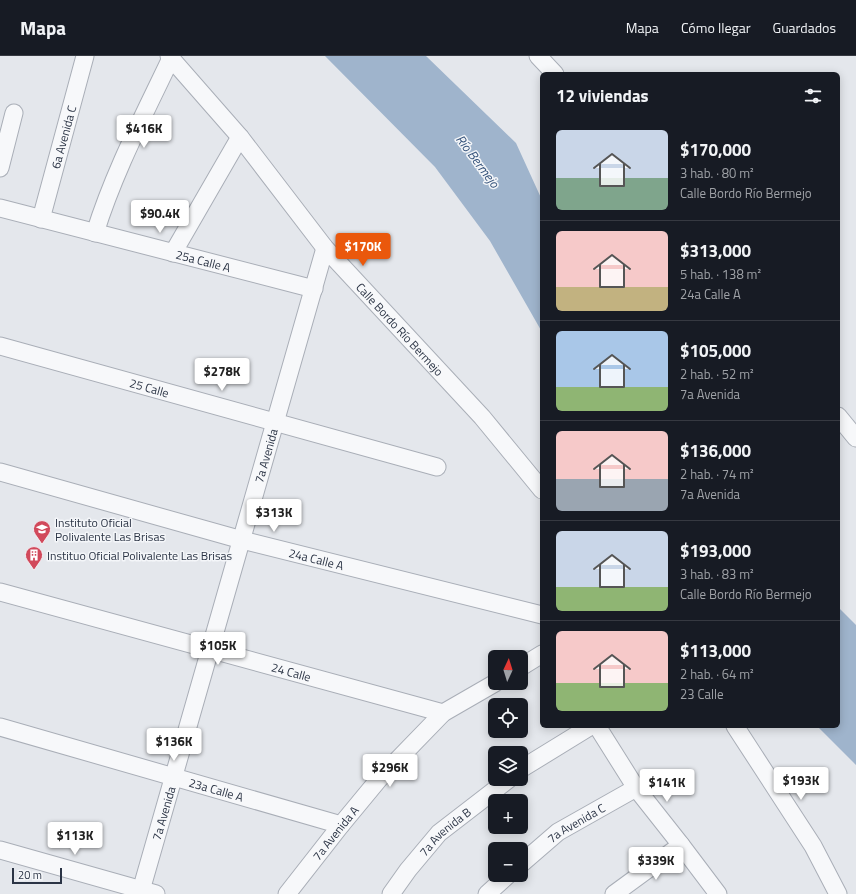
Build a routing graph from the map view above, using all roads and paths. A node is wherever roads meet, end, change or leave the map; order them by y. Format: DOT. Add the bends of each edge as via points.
graph roads {
  1 [pos="85,56"];
  2 [pos="538,56"];
  3 [pos="170,57"];
  4 [pos="553,72"];
  5 [pos="14,113"];
  6 [pos="240,137"];
  7 [pos="0,168"];
  8 [pos="0,208"];
  9 [pos="41,219"];
  10 [pos="95,232"];
  11 [pos="325,248"];
  12 [pos="173,253"];
  13 [pos="314,288"];
  14 [pos="0,346"];
  15 [pos="840,418"];
  16 [pos="276,422"];
  17 [pos="856,438"];
  18 [pos="437,466"];
  19 [pos="0,472"];
  20 [pos="540,488"];
  21 [pos="242,540"];
  22 [pos="0,592"];
  23 [pos="540,614"];
  24 [pos="210,649"];
  25 [pos="540,655"];
  26 [pos="528,663"];
  27 [pos="488,687"];
  28 [pos="443,713"];
  29 [pos="0,727"];
  30 [pos="588,728"];
  31 [pos="598,728"];
  32 [pos="736,728"];
  33 [pos="528,766"];
  34 [pos="174,777"];
  35 [pos="500,786"];
  36 [pos="636,788"];
  37 [pos="341,825"];
  38 [pos="681,845"];
  39 [pos="0,850"];
  40 [pos="528,858"];
  41 [pos="500,882"];
  42 [pos="146,893"];
  43 [pos="287,894"];
  44 [pos="391,894"];
  45 [pos="487,894"];
  46 [pos="614,894"];
  47 [pos="718,894"];
  48 [pos="838,894"];
  1 -- 9 [label="street, 6a Avenida C"];
  2 -- 4 [label="street"];
  3 -- 6 [label="street, Calle Bordo Río Bermejo"];
  3 -- 10 [label="street" via="111,186"];
  5 -- 7 [label="street"];
  6 -- 11 [label="street, Calle Bordo Río Bermejo"];
  6 -- 12 [label="street"];
  8 -- 9 [label="street, 25a Calle A"];
  9 -- 10 [label="street, 25a Calle A"];
  10 -- 12 [label="street, 25a Calle A"];
  11 -- 13 [label="street, 7a Avenida"];
  11 -- 20 [label="street, Calle Bordo Río Bermejo" via="482,417"];
  12 -- 13 [label="street, 25a Calle A"];
  13 -- 16 [label="street, 7a Avenida"];
  14 -- 16 [label="street, 25 Calle"];
  15 -- 17 [label="street"];
  16 -- 18 [label="street, 25 Calle"];
  16 -- 21 [label="street, 7a Avenida"];
  19 -- 21 [label="street, 24a Calle A"];
  21 -- 23 [label="street, 24a Calle A"];
  21 -- 24 [label="street, 7a Avenida"];
  22 -- 24 [label="street, 24 Calle"];
  24 -- 28 [label="street, 24 Calle"];
  24 -- 34 [label="street, 7a Avenida"];
  25 -- 26 [label="street"];
  27 -- 28 [label="street, 7a Avenida A"];
  28 -- 37 [label="street, 7a Avenida A" via="379,779"];
  29 -- 34 [label="street, 23a Calle A"];
  30 -- 33 [label="street"];
  31 -- 36 [label="street"];
  32 -- 48 [label="street" via="813,846"];
  34 -- 37 [label="street, 23a Calle A"];
  34 -- 42 [label="street, 7a Avenida"];
  35 -- 44 [label="street, 7a Avenida B" via="439,833"];
  36 -- 38 [label="street"];
  36 -- 40 [label="street, 7a Avenida C" via="558,832"];
  37 -- 43 [label="street, 7a Avenida A"];
  38 -- 46 [label="street"];
  38 -- 47 [label="street"];
  39 -- 42 [label="street"];
  41 -- 45 [label="street"];
}
